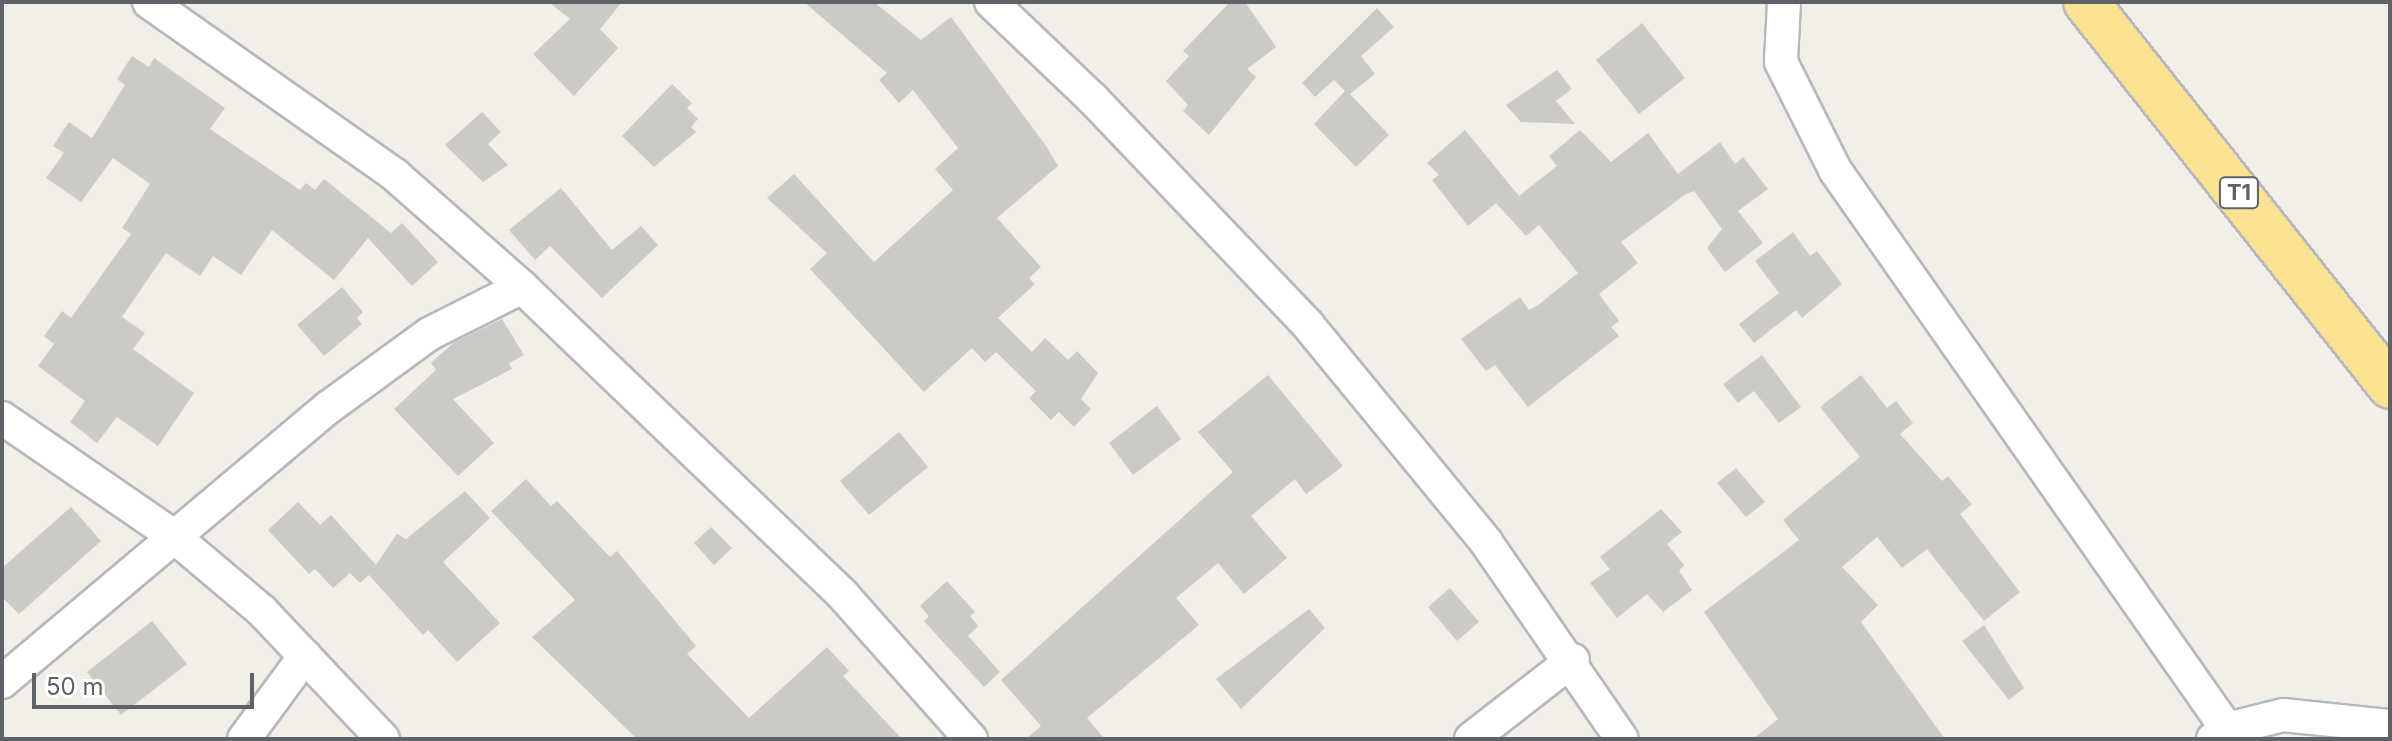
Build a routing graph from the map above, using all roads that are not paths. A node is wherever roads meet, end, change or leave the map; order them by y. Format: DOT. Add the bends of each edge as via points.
graph roads {
  1 [pos="149,2"];
  2 [pos="991,2"];
  3 [pos="1784,2"];
  4 [pos="2086,2"];
  5 [pos="522,287"];
  6 [pos="2390,386"];
  7 [pos="2,418"];
  8 [pos="171,534"];
  9 [pos="305,656"];
  10 [pos="1573,660"];
  11 [pos="2,682"];
  12 [pos="2390,726"];
  13 [pos="2220,734"];
  14 [pos="244,739"];
  15 [pos="383,739"];
  16 [pos="971,739"];
  17 [pos="1471,739"];
  18 [pos="1622,739"];
  1 -- 5 [label="street" via="395,175"];
  2 -- 10 [label="street" via="1093,99 1308,325 1413,450"];
  3 -- 13 [label="street" via="1781,62 1835,170"];
  4 -- 6 [label="highway, T1"];
  5 -- 8 [label="street" via="429,334"];
  5 -- 16 [label="street" via="843,595"];
  7 -- 8 [label="street"];
  8 -- 9 [label="street"];
  8 -- 11 [label="street"];
  9 -- 14 [label="street"];
  9 -- 15 [label="street"];
  10 -- 17 [label="street"];
  10 -- 18 [label="street"];
  12 -- 13 [label="street" via="2283,715"];
}
